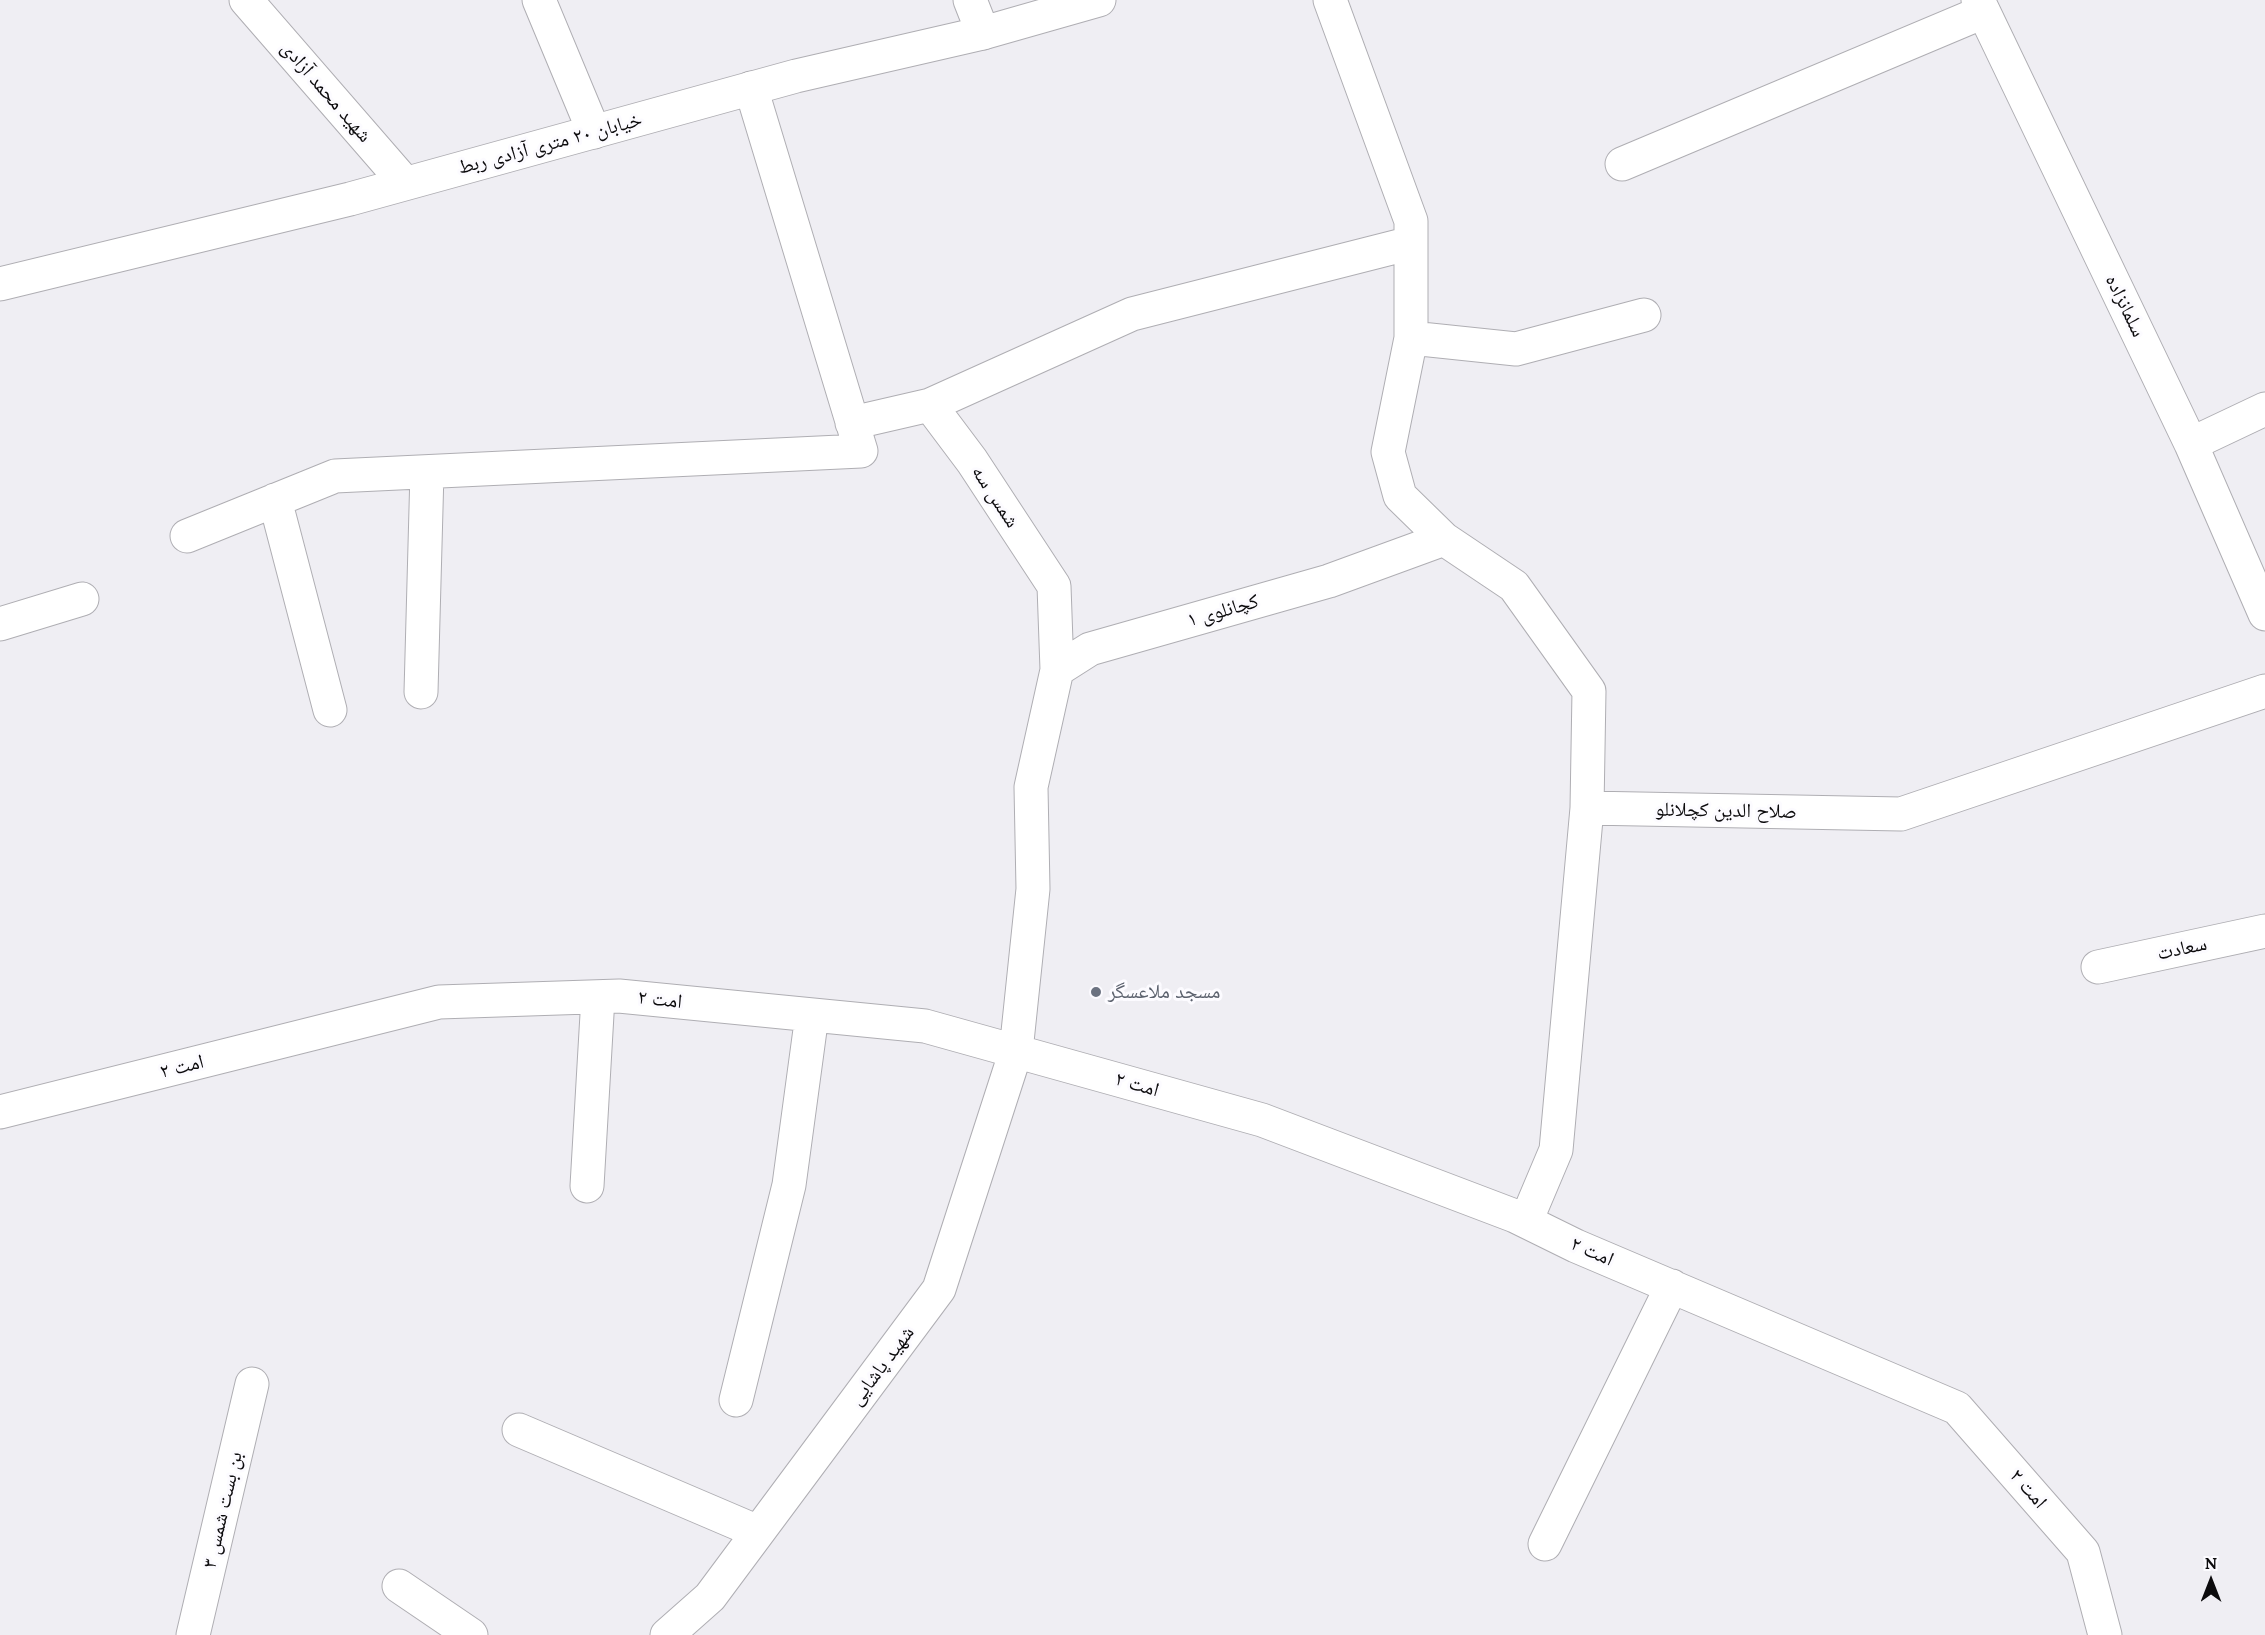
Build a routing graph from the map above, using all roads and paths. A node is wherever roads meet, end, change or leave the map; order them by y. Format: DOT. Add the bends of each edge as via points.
graph roads {
  1 [pos="246,0"];
  2 [pos="538,0"];
  3 [pos="970,0"];
  4 [pos="1099,0"];
  5 [pos="1330,0"];
  6 [pos="1981,6"];
  7 [pos="983,33"];
  8 [pos="751,88"];
  9 [pos="594,132"];
  10 [pos="1622,164"];
  11 [pos="405,183"];
  12 [pos="1411,243"];
  13 [pos="0,284"];
  14 [pos="1644,315"];
  15 [pos="1411,338"];
  16 [pos="930,405"];
  17 [pos="2265,409"];
  18 [pos="852,423"];
  19 [pos="2191,444"];
  20 [pos="427,472"];
  21 [pos="275,500"];
  22 [pos="188,536"];
  23 [pos="1444,539"];
  24 [pos="82,599"];
  25 [pos="2265,614"];
  26 [pos="0,624"];
  27 [pos="1057,670"];
  28 [pos="2265,691"];
  29 [pos="421,692"];
  30 [pos="330,710"];
  31 [pos="1587,808"];
  32 [pos="2265,931"];
  33 [pos="2098,967"];
  34 [pos="598,997"];
  35 [pos="812,1015"];
  36 [pos="1016,1051"];
  37 [pos="0,1112"];
  38 [pos="587,1186"];
  39 [pos="1526,1221"];
  40 [pos="1672,1286"];
  41 [pos="252,1384"];
  42 [pos="736,1400"];
  43 [pos="519,1430"];
  44 [pos="758,1533"];
  45 [pos="1545,1544"];
  46 [pos="399,1586"];
  47 [pos="193,1635"];
  48 [pos="471,1635"];
  49 [pos="667,1635"];
  50 [pos="2105,1635"];
  1 -- 11 [label="street, شهید محمد آزادی"];
  2 -- 9 [label="street"];
  3 -- 7 [label="street"];
  4 -- 7 [label="street, خیابان ۲۰ متری آزادی ربط"];
  5 -- 12 [label="street" via="1411,220"];
  6 -- 10 [label="street"];
  6 -- 19 [label="street, سلمانزاده"];
  7 -- 8 [label="street, خیابان ۲۰ متری آزادی ربط"];
  8 -- 9 [label="street, خیابان ۲۰ متری آزادی ربط"];
  8 -- 18 [label="street"];
  9 -- 11 [label="street, خیابان ۲۰ متری آزادی ربط"];
  11 -- 13 [label="street, خیابان ۲۰ متری آزادی ربط"];
  12 -- 15 [label="street"];
  12 -- 16 [label="street" via="1132,314"];
  14 -- 15 [label="street" via="1516,349"];
  15 -- 23 [label="street" via="1388,452 1401,496"];
  16 -- 18 [label="street"];
  16 -- 27 [label="street, شمس سه" via="1054,586"];
  17 -- 19 [label="street"];
  18 -- 20 [label="street" via="861,451"];
  19 -- 25 [label="street, سلمانزاده"];
  20 -- 21 [label="street" via="335,476"];
  20 -- 29 [label="street"];
  21 -- 22 [label="street"];
  21 -- 30 [label="street"];
  23 -- 27 [label="street, کچانلوی ۱" via="1329,581 1090,649"];
  23 -- 31 [label="street" via="1514,586 1588,692"];
  24 -- 26 [label="street"];
  27 -- 36 [label="street" via="1031,787 1033,889"];
  28 -- 31 [label="street, صلاح الدین کچلانلو" via="1901,814"];
  31 -- 39 [label="street" via="1556,1150"];
  32 -- 33 [label="street, سعادت"];
  34 -- 35 [label="street, امت ۲"];
  34 -- 37 [label="street, امت ۲" via="439,1002"];
  34 -- 38 [label="street"];
  35 -- 36 [label="street, امت ۲" via="925,1026"];
  35 -- 42 [label="street" via="789,1185"];
  36 -- 39 [label="street, امت ۲" via="1262,1120"];
  36 -- 44 [label="street, شهید پاشایی" via="939,1289"];
  39 -- 40 [label="street, امت ۲"];
  40 -- 45 [label="street"];
  40 -- 50 [label="street, امت ۲" via="1957,1408 2083,1552"];
  41 -- 47 [label="street, بن بست شمس ۳"];
  43 -- 44 [label="street"];
  44 -- 49 [label="street, شهید پاشایی" via="710,1598"];
  46 -- 48 [label="street"];
}
